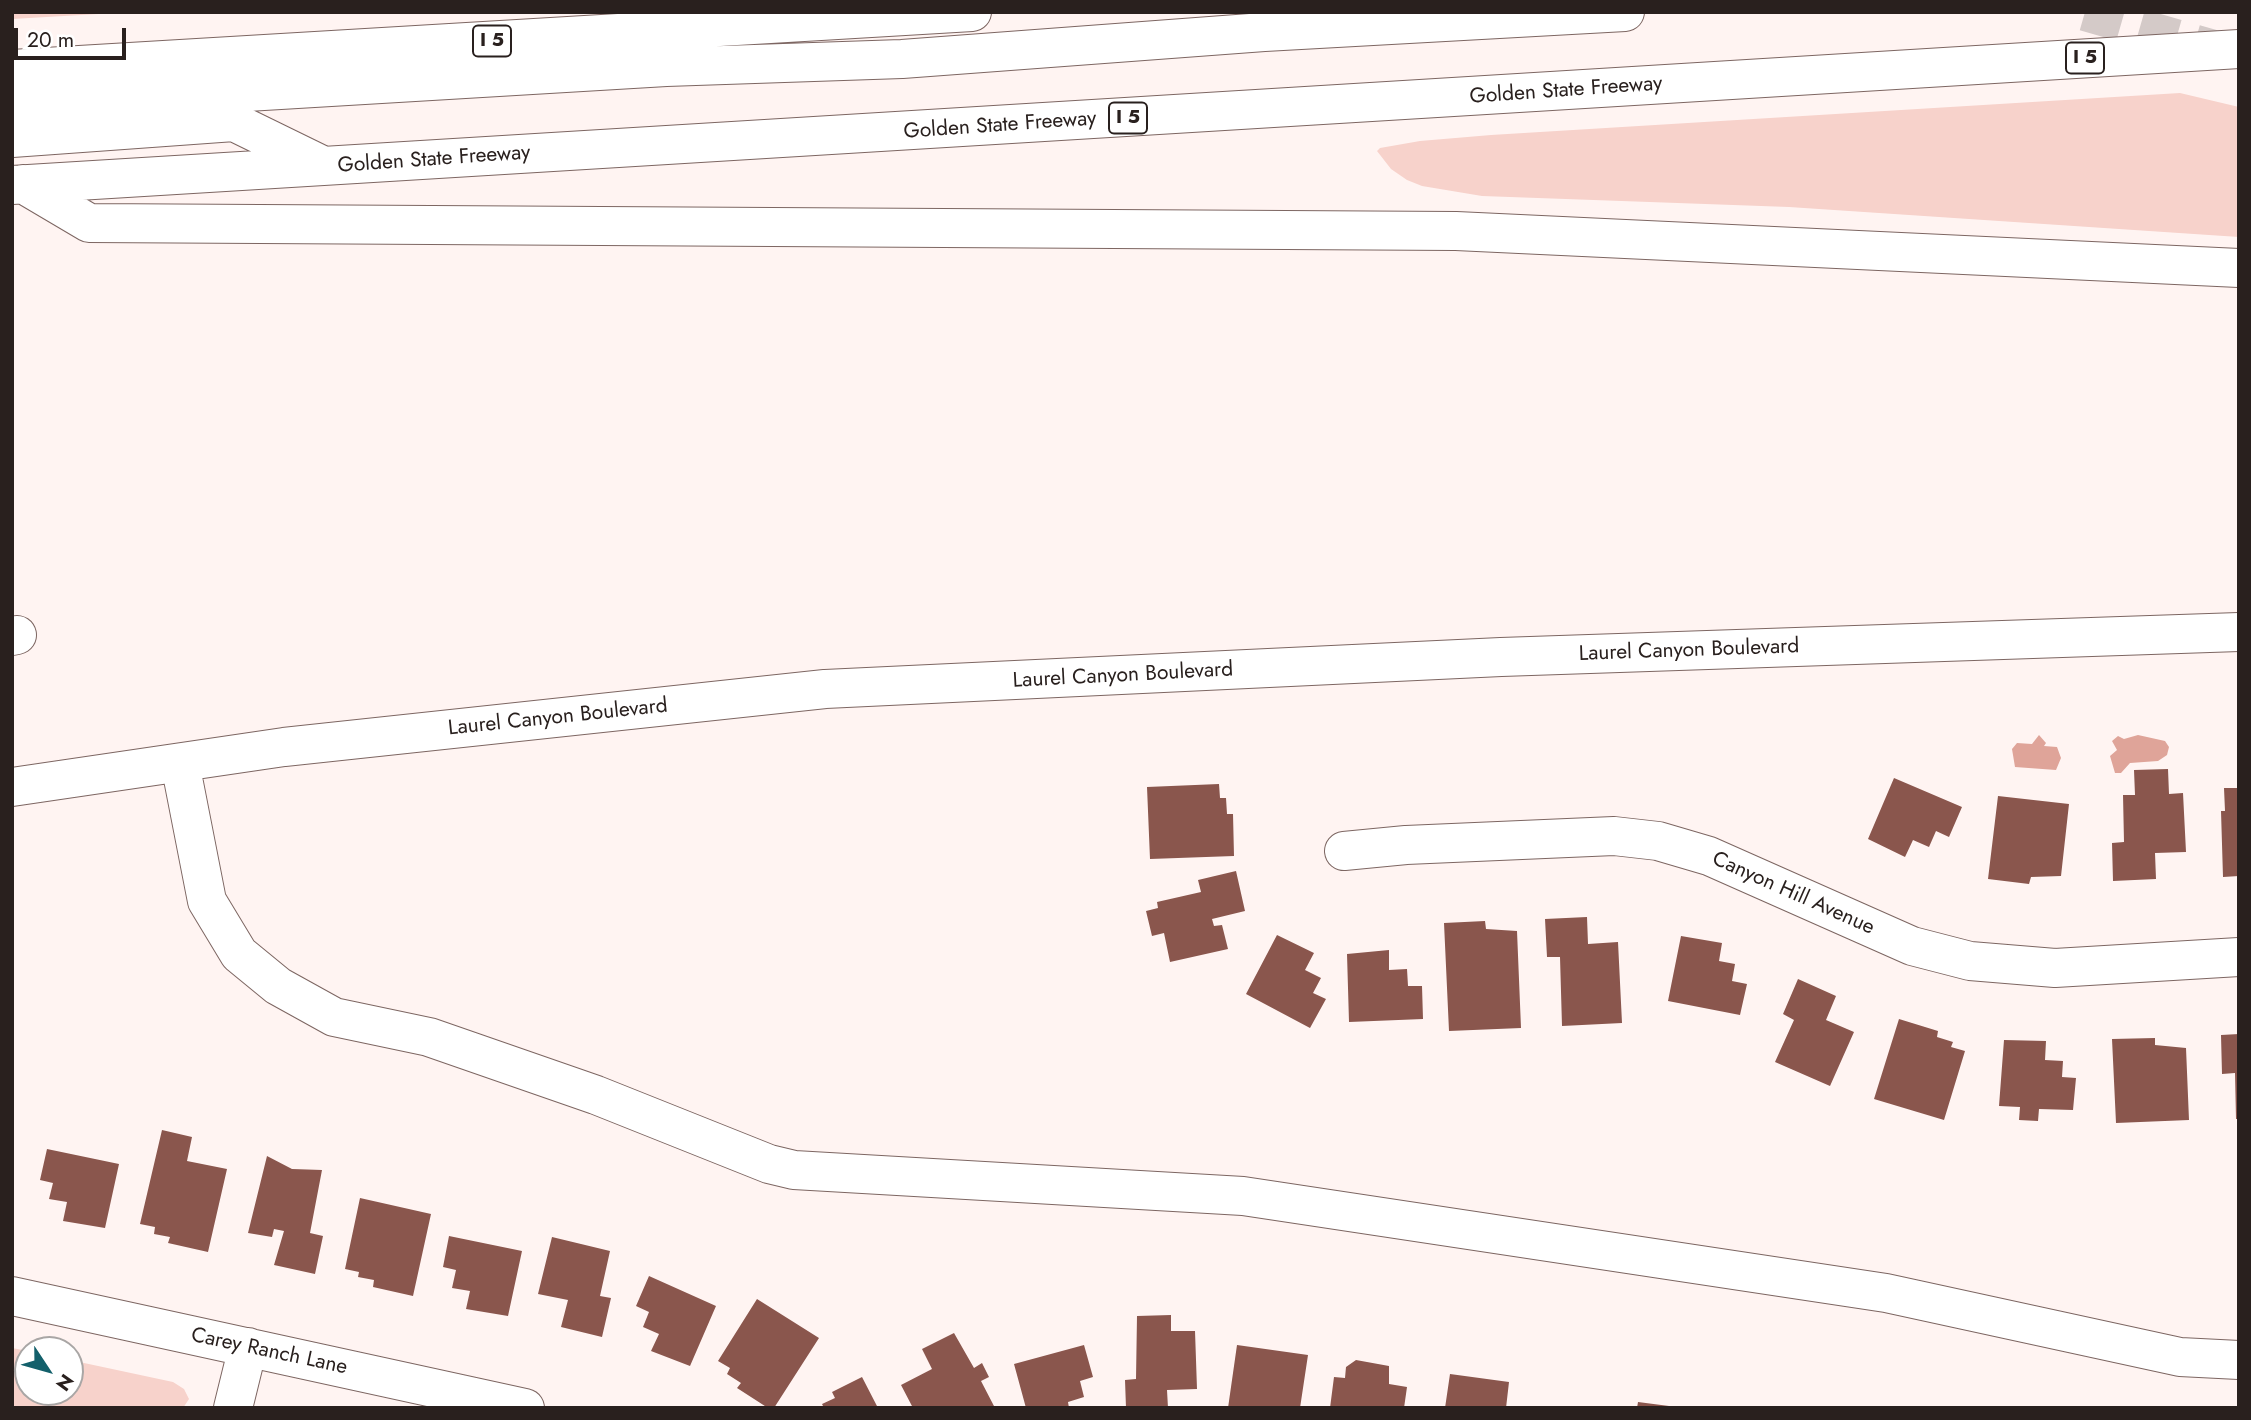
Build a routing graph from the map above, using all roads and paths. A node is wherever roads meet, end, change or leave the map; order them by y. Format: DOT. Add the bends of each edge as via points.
graph roads {
  1 [pos="972,12"];
  2 [pos="1625,12"];
  3 [pos="2239,49"];
  4 [pos="12,69"];
  5 [pos="12,106"];
  6 [pos="12,138"];
  7 [pos="326,167"];
  8 [pos="18,184"];
  9 [pos="2239,268"];
  10 [pos="2239,632"];
  11 [pos="180,763"];
  12 [pos="12,787"];
  13 [pos="1345,851"];
  14 [pos="2239,957"];
  15 [pos="12,1296"];
  16 [pos="248,1348"];
  17 [pos="2239,1360"];
  18 [pos="233,1408"];
  19 [pos="525,1408"];
  1 -- 4 [label="main road, I 5"];
  2 -- 5 [label="main road" via="902,58"];
  3 -- 7 [label="main road, Golden State Freeway / I 5"];
  6 -- 7 [label="main road" via="234,122"];
  7 -- 8 [label="main road, Golden State Freeway / I 5"];
  8 -- 9 [label="main road" via="89,223 1456,231"];
  10 -- 11 [label="main road, Laurel Canyon Boulevard" via="1501,657 825,689 284,747"];
  11 -- 12 [label="main road, Laurel Canyon Boulevard"];
  11 -- 17 [label="main road" via="207,901 239,954 278,986 334,1017 429,1037 596,1095 769,1164 794,1170 1243,1196 1886,1293 2180,1357"];
  13 -- 14 [label="main road, Canyon Hill Avenue" via="1614,836 1709,856 1912,946 1970,961 2054,968"];
  15 -- 16 [label="main road, Carey Ranch Lane"];
  16 -- 18 [label="main road"];
  16 -- 19 [label="main road, Carey Ranch Lane"];
}
